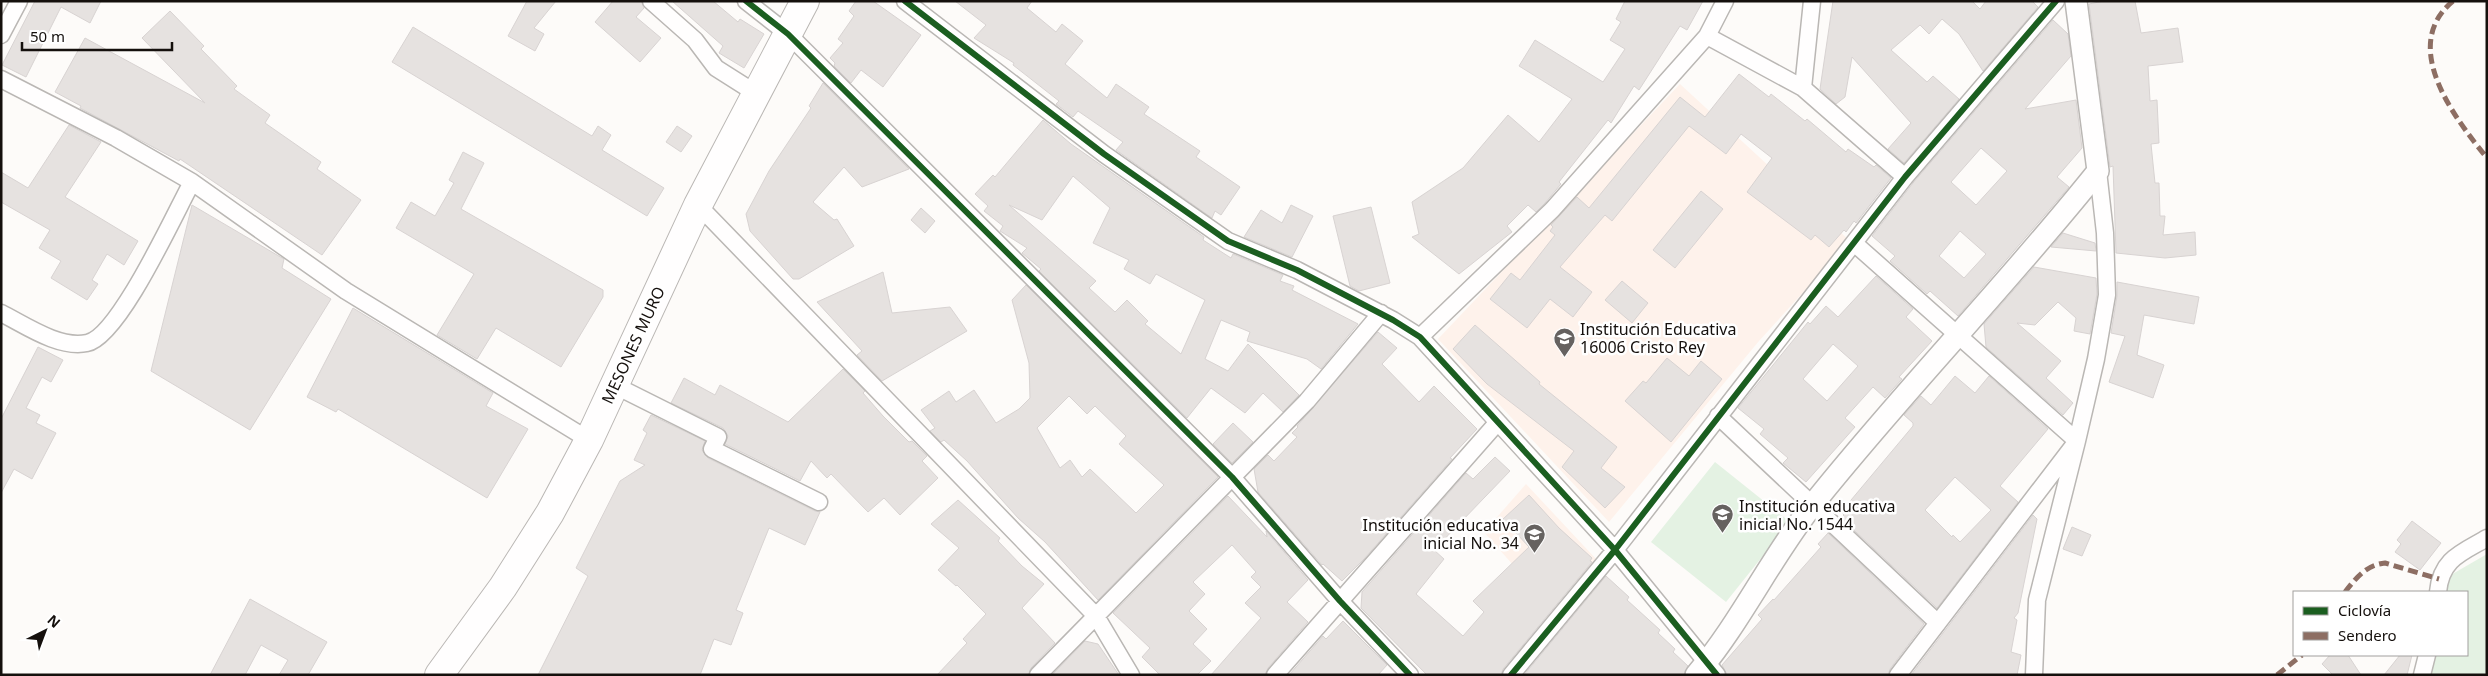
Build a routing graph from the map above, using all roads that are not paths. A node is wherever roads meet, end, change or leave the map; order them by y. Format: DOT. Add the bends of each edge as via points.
graph roads {
  1 [pos="19,1"];
  2 [pos="651,1"];
  3 [pos="746,1"];
  4 [pos="805,1"];
  5 [pos="905,1"];
  6 [pos="1724,1"];
  7 [pos="1812,1"];
  8 [pos="2056,1"];
  9 [pos="2076,1"];
  10 [pos="788,34"];
  11 [pos="1,36"];
  12 [pos="1707,36"];
  13 [pos="1,79"];
  14 [pos="1803,88"];
  15 [pos="757,94"];
  16 [pos="2098,171"];
  17 [pos="1905,177"];
  18 [pos="192,182"];
  19 [pos="698,205"];
  20 [pos="1854,243"];
  21 [pos="1,313"];
  22 [pos="1381,314"];
  23 [pos="1958,333"];
  24 [pos="1420,337"];
  25 [pos="614,385"];
  26 [pos="1718,416"];
  27 [pos="1497,423"];
  28 [pos="589,440"];
  29 [pos="2077,442"];
  30 [pos="1232,477"];
  31 [pos="819,502"];
  32 [pos="1813,504"];
  33 [pos="2487,538"];
  34 [pos="1615,550"];
  35 [pos="2438,591"];
  36 [pos="1340,600"];
  37 [pos="1096,616"];
  38 [pos="1938,623"];
  39 [pos="2427,656"];
  40 [pos="1707,671"];
  41 [pos="443,673"];
  42 [pos="1038,675"];
  43 [pos="1132,675"];
  44 [pos="1275,675"];
  45 [pos="1410,675"];
  46 [pos="1511,675"];
  47 [pos="1898,675"];
  48 [pos="2034,675"];
  49 [pos="2422,675"];
  1 -- 11 [label="street"];
  2 -- 15 [label="street" via="695,40 716,68"];
  3 -- 10 [label="street"];
  4 -- 10 [label="highway, MESONES MURO"];
  5 -- 22 [label="street" via="1104,154 1228,241 1297,270"];
  6 -- 12 [label="street"];
  7 -- 14 [label="street"];
  8 -- 17 [label="street"];
  9 -- 16 [label="street"];
  10 -- 15 [label="highway, MESONES MURO"];
  10 -- 30 [label="street"];
  12 -- 14 [label="street"];
  12 -- 24 [label="street" via="1552,210"];
  13 -- 18 [label="street" via="116,138"];
  14 -- 17 [label="street"];
  15 -- 19 [label="highway, MESONES MURO"];
  16 -- 23 [label="street"];
  16 -- 29 [label="street" via="2107,295"];
  17 -- 20 [label="street"];
  18 -- 21 [label="street" via="139,282 110,326 97,339 87,343 63,342"];
  18 -- 28 [label="street" via="346,291"];
  19 -- 25 [label="highway, MESONES MURO"];
  19 -- 37 [label="street"];
  20 -- 23 [label="street"];
  20 -- 26 [label="street"];
  22 -- 24 [label="street"];
  22 -- 30 [label="street" via="1307,402"];
  23 -- 29 [label="street"];
  23 -- 32 [label="street"];
  24 -- 27 [label="street"];
  25 -- 28 [label="highway, MESONES MURO"];
  25 -- 31 [label="street" via="718,437 712,449"];
  26 -- 32 [label="street"];
  26 -- 34 [label="street"];
  27 -- 34 [label="street"];
  27 -- 36 [label="street"];
  28 -- 41 [label="highway, MESONES MURO" via="550,512"];
  29 -- 38 [label="street"];
  29 -- 48 [label="street" via="2037,600"];
  30 -- 36 [label="street"];
  30 -- 37 [label="street"];
  32 -- 38 [label="street"];
  32 -- 40 [label="street"];
  33 -- 35 [label="street" via="2452,558 2439,579"];
  34 -- 40 [label="street"];
  34 -- 46 [label="street"];
  36 -- 44 [label="street"];
  36 -- 45 [label="street"];
  37 -- 42 [label="street"];
  37 -- 43 [label="street"];
  38 -- 47 [label="street"];
  39 -- 49 [label="street"];
}
